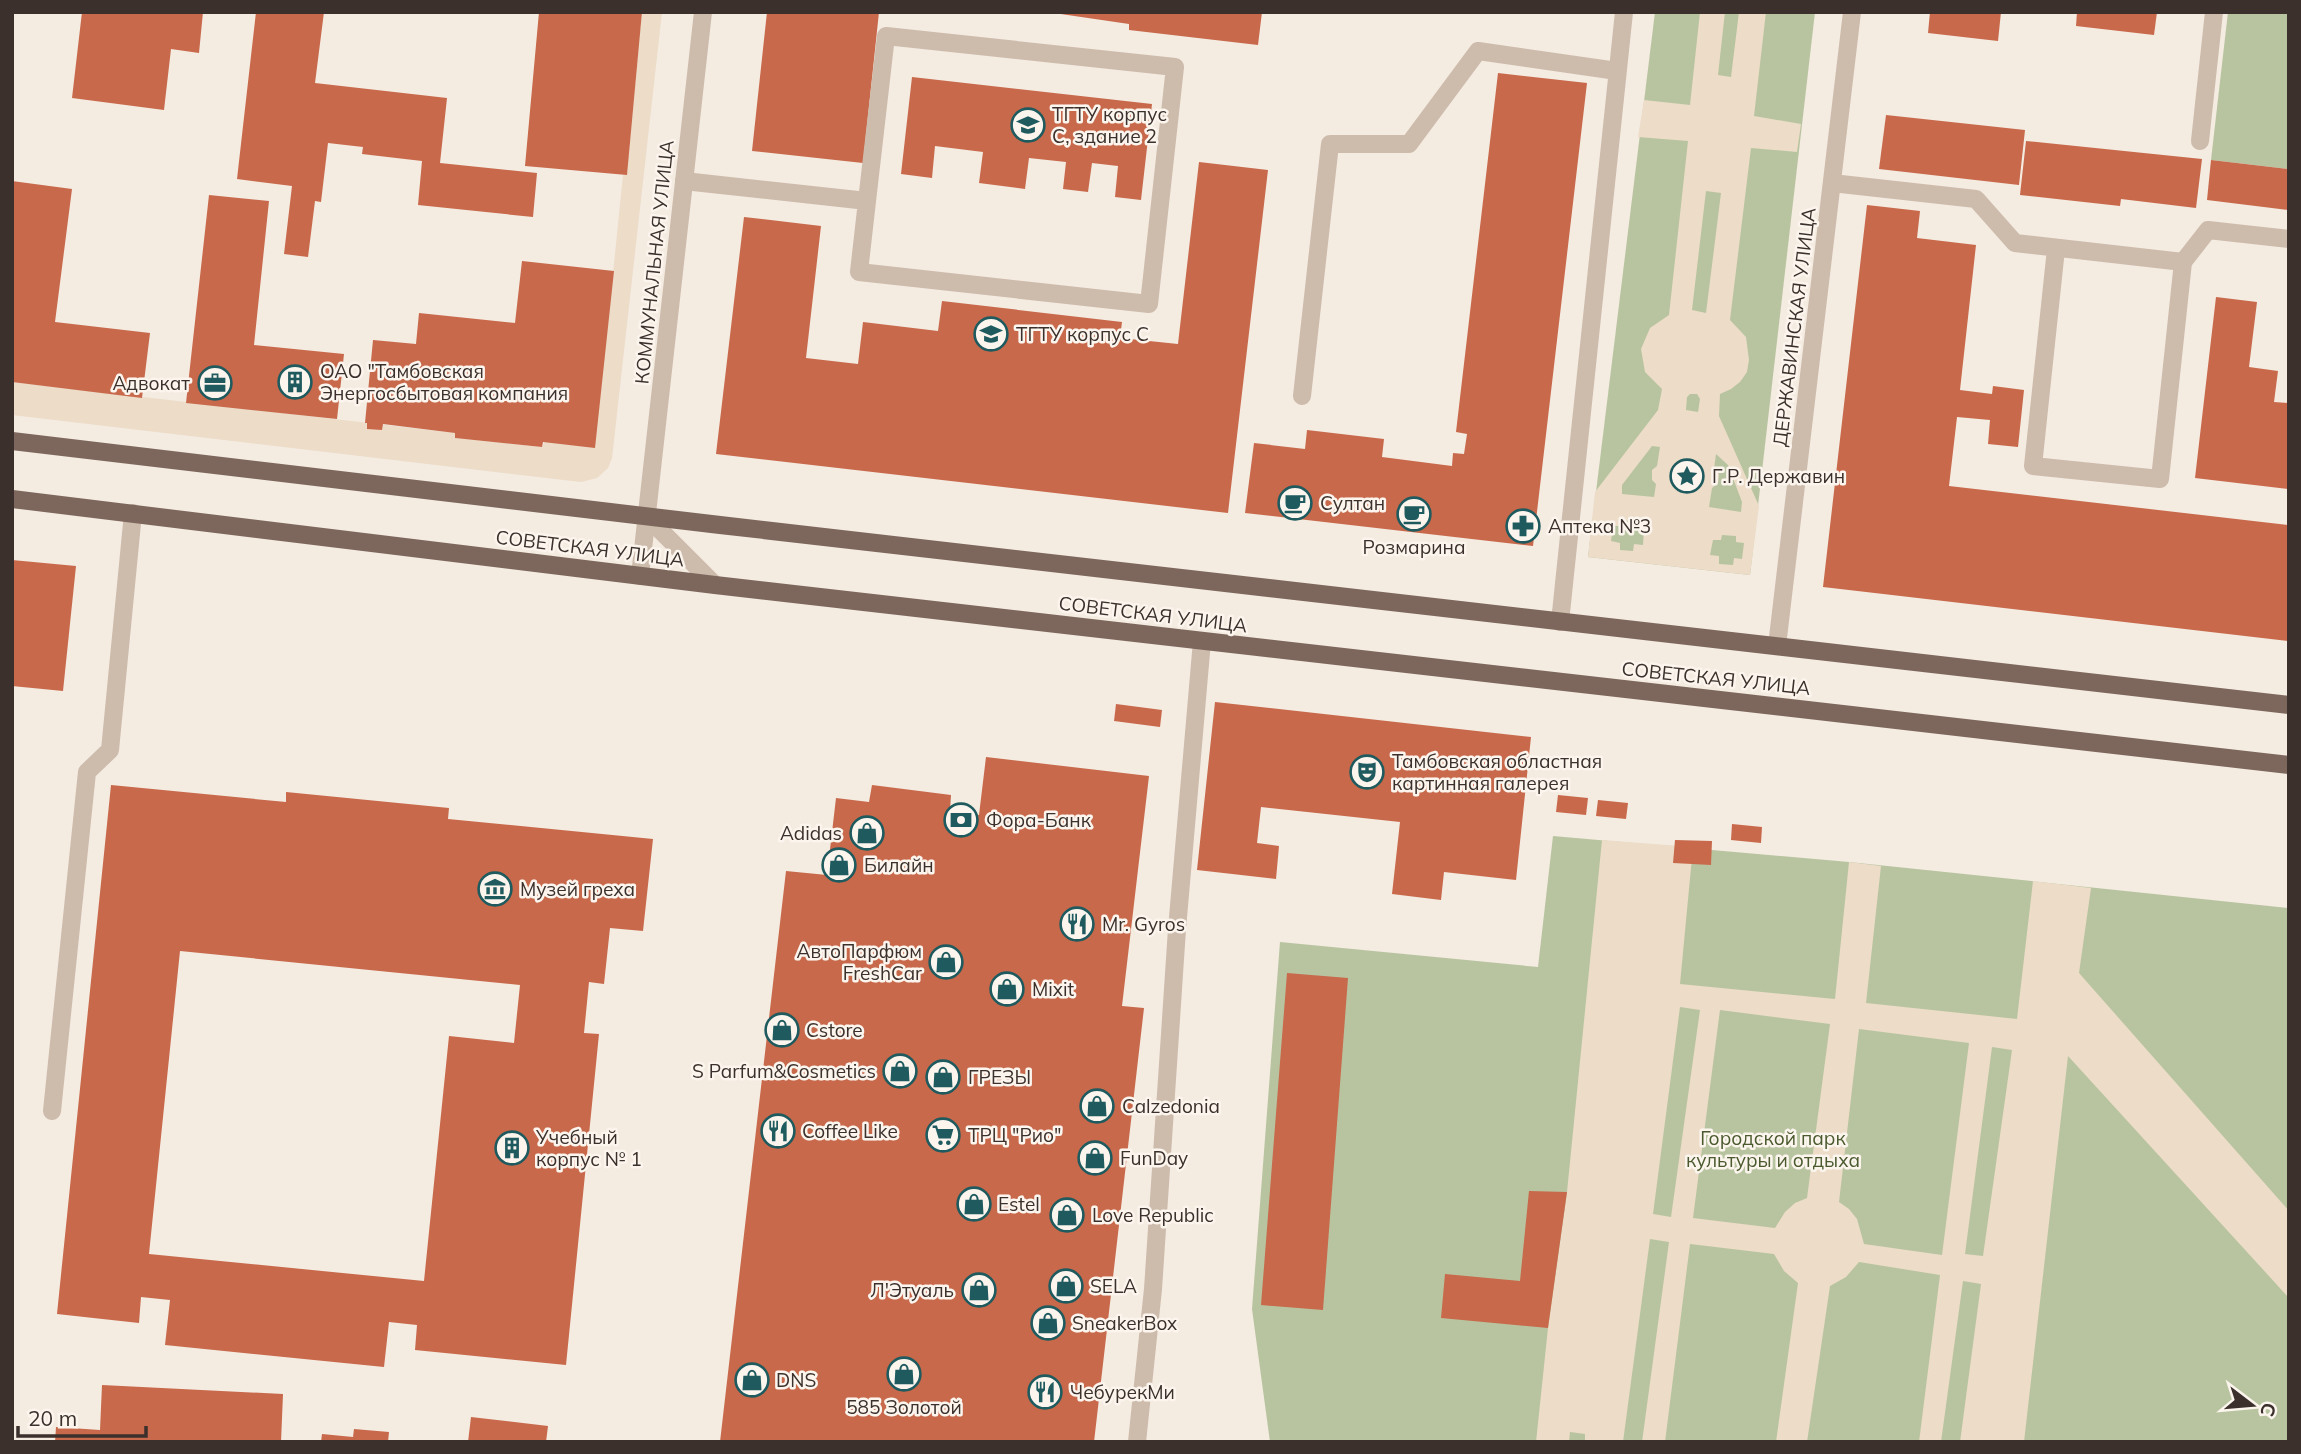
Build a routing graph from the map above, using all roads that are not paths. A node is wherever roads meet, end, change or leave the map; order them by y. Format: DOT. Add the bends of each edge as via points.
graph roads {
  1 [pos="703,12"];
  2 [pos="1624,12"];
  3 [pos="1853,12"];
  4 [pos="2214,12"];
  5 [pos="1618,71"];
  6 [pos="2200,141"];
  7 [pos="684,181"];
  8 [pos="1832,183"];
  9 [pos="867,201"];
  10 [pos="2289,239"];
  11 [pos="2056,249"];
  12 [pos="2183,262"];
  13 [pos="1302,396"];
  14 [pos="12,441"];
  15 [pos="12,499"];
  16 [pos="133,513"];
  17 [pos="646,516"];
  18 [pos="640,576"];
  19 [pos="715,585"];
  20 [pos="1560,622"];
  21 [pos="1202,641"];
  22 [pos="1777,646"];
  23 [pos="2289,705"];
  24 [pos="2289,765"];
  25 [pos="52,1111"];
  26 [pos="1138,1442"];
  1 -- 7 [label="street, КОММУНАЛЬНАЯ УЛИЦА"];
  2 -- 5 [label="street"];
  3 -- 8 [label="street, ДЕРЖАВИНСКАЯ УЛИЦА"];
  4 -- 6 [label="street"];
  5 -- 13 [label="street" via="1478,51 1409,144 1330,144"];
  5 -- 20 [label="street"];
  7 -- 9 [label="street"];
  7 -- 17 [label="street, КОММУНАЛЬНАЯ УЛИЦА"];
  8 -- 11 [label="street" via="1976,200 2015,243"];
  8 -- 22 [label="street, ДЕРЖАВИНСКАЯ УЛИЦА"];
  9 -- 9 [label="street" via="859,272 1149,304 1175,67 886,36"];
  10 -- 12 [label="street" via="2208,230"];
  11 -- 12 [label="street"];
  11 -- 12 [label="street" via="2033,466 2160,479"];
  14 -- 17 [label="main road, СОВЕТСКАЯ УЛИЦА"];
  15 -- 16 [label="main road, СОВЕТСКАЯ УЛИЦА"];
  16 -- 18 [label="main road, СОВЕТСКАЯ УЛИЦА"];
  16 -- 25 [label="street" via="110,750 87,772"];
  17 -- 18 [label="street, КОММУНАЛЬНАЯ УЛИЦА"];
  17 -- 19 [label="street"];
  17 -- 20 [label="main road, СОВЕТСКАЯ УЛИЦА"];
  18 -- 19 [label="main road, СОВЕТСКАЯ УЛИЦА"];
  19 -- 21 [label="main road, СОВЕТСКАЯ УЛИЦА"];
  20 -- 22 [label="main road, СОВЕТСКАЯ УЛИЦА"];
  21 -- 24 [label="main road, СОВЕТСКАЯ УЛИЦА"];
  21 -- 26 [label="street"];
  22 -- 23 [label="main road, СОВЕТСКАЯ УЛИЦА"];
}
